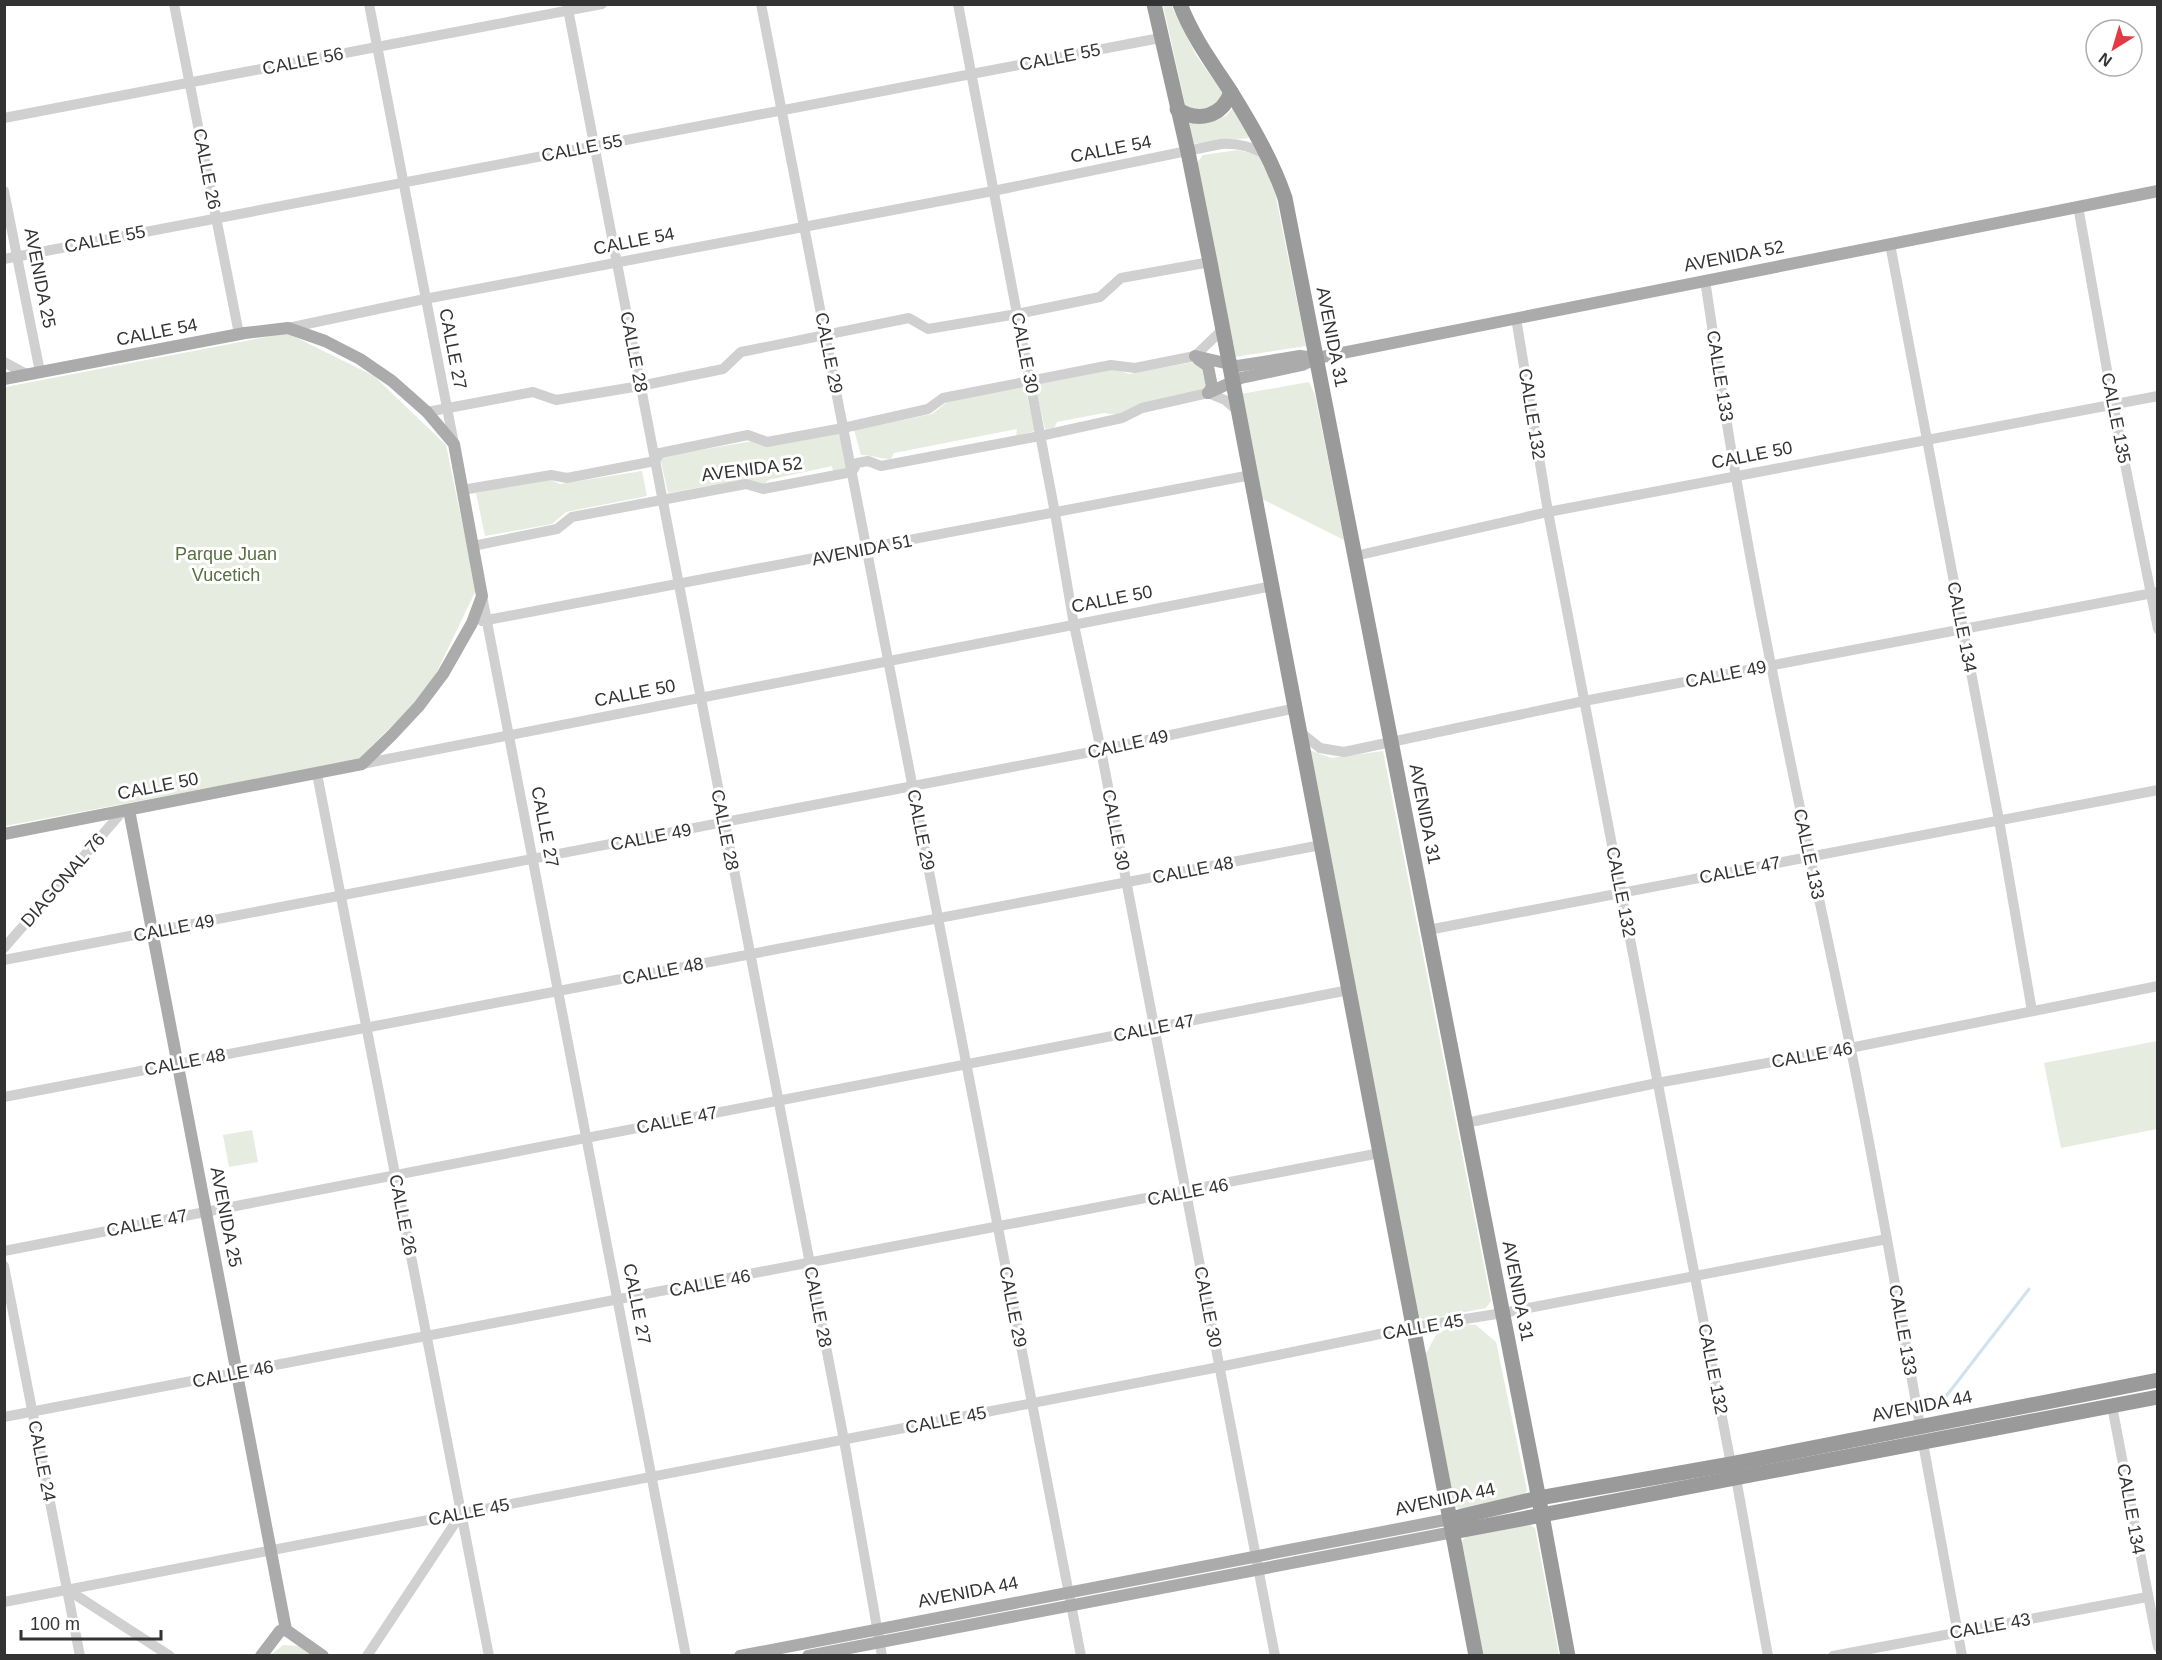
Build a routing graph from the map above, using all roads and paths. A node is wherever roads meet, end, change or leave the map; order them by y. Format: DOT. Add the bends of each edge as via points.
graph roads {
  1 [pos="174,4"];
  2 [pos="369,4"];
  3 [pos="602,4"];
  4 [pos="761,4"];
  5 [pos="958,4"];
  6 [pos="1154,4"];
  7 [pos="1180,4"];
  8 [pos="567,8"];
  9 [pos="1160,38"];
  10 [pos="377,48"];
  11 [pos="971,74"];
  12 [pos="190,83"];
  13 [pos="1231,92"];
  14 [pos="1177,109"];
  15 [pos="782,110"];
  16 [pos="4,118"];
  17 [pos="594,146"];
  18 [pos="1188,152"];
  19 [pos="1269,156"];
  20 [pos="403,183"];
  21 [pos="4,190"];
  22 [pos="993,190"];
  23 [pos="2157,191"];
  24 [pos="2078,206"];
  25 [pos="216,218"];
  26 [pos="804,227"];
  27 [pos="1890,244"];
  28 [pos="17,256"];
  29 [pos="4,259"];
  30 [pos="617,262"];
  31 [pos="1210,262"];
  32 [pos="1705,280"];
  33 [pos="425,299"];
  34 [pos="1017,314"];
  35 [pos="1516,318"];
  36 [pos="288,328"];
  37 [pos="1223,329"];
  38 [pos="239,334"];
  39 [pos="825,335"];
  40 [pos="1195,356"];
  41 [pos="1317,358"];
  42 [pos="4,362"];
  43 [pos="1230,365"];
  44 [pos="34,374"];
  45 [pos="4,379"];
  46 [pos="1030,381"];
  47 [pos="1233,382"];
  48 [pos="640,386"];
  49 [pos="1208,393"];
  50 [pos="2157,396"];
  51 [pos="2113,405"];
  52 [pos="446,408"];
  53 [pos="1239,411"];
  54 [pos="427,412"];
  55 [pos="843,428"];
  56 [pos="1040,436"];
  57 [pos="1925,440"];
  58 [pos="454,444"];
  59 [pos="655,461"];
  60 [pos="852,472"];
  61 [pos="1251,476"];
  62 [pos="1736,476"];
  63 [pos="462,490"];
  64 [pos="663,500"];
  65 [pos="1548,512"];
  66 [pos="1055,513"];
  67 [pos="473,546"];
  68 [pos="867,549"];
  69 [pos="1355,556"];
  70 [pos="679,585"];
  71 [pos="1273,586"];
  72 [pos="2154,592"];
  73 [pos="483,600"];
  74 [pos="507,616"];
  75 [pos="487,620"];
  76 [pos="472,623"];
  77 [pos="1074,625"];
  78 [pos="1962,629"];
  79 [pos="2157,629"];
  80 [pos="888,662"];
  81 [pos="1771,666"];
  82 [pos="700,698"];
  83 [pos="1584,701"];
  84 [pos="1296,708"];
  85 [pos="1300,732"];
  86 [pos="509,736"];
  87 [pos="1390,742"];
  88 [pos="1101,750"];
  89 [pos="362,764"];
  90 [pos="317,774"];
  91 [pos="912,786"];
  92 [pos="2157,790"];
  93 [pos="126,811"];
  94 [pos="1999,820"];
  95 [pos="724,824"];
  96 [pos="4,834"];
  97 [pos="1321,845"];
  98 [pos="1809,857"];
  99 [pos="533,860"];
  100 [pos="1126,883"];
  101 [pos="1621,893"];
  102 [pos="341,896"];
  103 [pos="938,918"];
  104 [pos="1428,930"];
  105 [pos="149,932"];
  106 [pos="4,948"];
  107 [pos="749,955"];
  108 [pos="4,960"];
  109 [pos="2157,986"];
  110 [pos="1349,990"];
  111 [pos="558,991"];
  112 [pos="2032,1011"];
  113 [pos="1154,1027"];
  114 [pos="366,1028"];
  115 [pos="1850,1048"];
  116 [pos="175,1064"];
  117 [pos="966,1064"];
  118 [pos="1657,1083"];
  119 [pos="4,1097"];
  120 [pos="778,1101"];
  121 [pos="1466,1123"];
  122 [pos="586,1138"];
  123 [pos="1380,1154"];
  124 [pos="395,1175"];
  125 [pos="1186,1192"];
  126 [pos="203,1212"];
  127 [pos="998,1228"];
  128 [pos="1887,1239"];
  129 [pos="4,1251"];
  130 [pos="809,1264"];
  131 [pos="4,1266"];
  132 [pos="1695,1275"];
  133 [pos="618,1301"];
  134 [pos="1503,1314"];
  135 [pos="1414,1327"];
  136 [pos="427,1337"];
  137 [pos="1220,1367"];
  138 [pos="235,1374"];
  139 [pos="2157,1380"];
  140 [pos="2157,1397"];
  141 [pos="1032,1404"];
  142 [pos="2112,1406"];
  143 [pos="33,1412"];
  144 [pos="4,1418"];
  145 [pos="1920,1426"];
  146 [pos="844,1440"];
  147 [pos="1923,1443"];
  148 [pos="1733,1471"];
  149 [pos="652,1477"];
  150 [pos="1539,1498"];
  151 [pos="462,1514"];
  152 [pos="1542,1515"];
  153 [pos="1451,1526"];
  154 [pos="269,1551"];
  155 [pos="1256,1556"];
  156 [pos="1259,1570"];
  157 [pos="68,1590"];
  158 [pos="1068,1593"];
  159 [pos="2147,1597"];
  160 [pos="4,1602"];
  161 [pos="1072,1605"];
  162 [pos="283,1631"];
  163 [pos="1957,1632"];
  164 [pos="878,1635"];
  165 [pos="2157,1647"];
  166 [pos="80,1656"];
  167 [pos="170,1656"];
  168 [pos="261,1656"];
  169 [pos="323,1656"];
  170 [pos="367,1656"];
  171 [pos="489,1656"];
  172 [pos="686,1656"];
  173 [pos="740,1656"];
  174 [pos="808,1656"];
  175 [pos="882,1656"];
  176 [pos="1082,1656"];
  177 [pos="1275,1656"];
  178 [pos="1476,1656"];
  179 [pos="1568,1656"];
  180 [pos="1768,1656"];
  181 [pos="1833,1656"];
  182 [pos="1962,1656"];
  1 -- 12 [label="street, CALLE 26"];
  2 -- 10 [label="street, CALLE 27"];
  3 -- 8 [label="street, CALLE 56"];
  4 -- 15 [label="street, CALLE 29"];
  5 -- 11 [label="street, CALLE 30"];
  6 -- 9 [label="highway"];
  7 -- 13 [label="highway, AVENIDA 31" via="1198,42"];
  8 -- 10 [label="street, CALLE 56"];
  8 -- 17 [label="street, CALLE 28"];
  9 -- 11 [label="street, CALLE 55"];
  9 -- 14 [label="highway"];
  10 -- 12 [label="street, CALLE 56"];
  10 -- 20 [label="street, CALLE 27"];
  11 -- 15 [label="street, CALLE 55"];
  11 -- 22 [label="street, CALLE 30"];
  12 -- 16 [label="street, CALLE 56"];
  12 -- 25 [label="street, CALLE 26"];
  13 -- 14 [label="highway" via="1224,105 1211,115 1193,117"];
  13 -- 19 [label="highway, AVENIDA 31"];
  14 -- 18 [label="highway"];
  15 -- 17 [label="street, CALLE 55"];
  15 -- 26 [label="street, CALLE 29"];
  17 -- 20 [label="street, CALLE 55"];
  17 -- 30 [label="street, CALLE 28"];
  18 -- 19 [label="street, CALLE 54" via="1236,143"];
  18 -- 22 [label="street, CALLE 54"];
  18 -- 31 [label="highway"];
  19 -- 41 [label="highway, AVENIDA 31" via="1285,198"];
  20 -- 25 [label="street, CALLE 55"];
  20 -- 33 [label="street, CALLE 27"];
  21 -- 28 [label="street, AVENIDA 25"];
  22 -- 26 [label="street, CALLE 54"];
  22 -- 34 [label="street, CALLE 30"];
  23 -- 24 [label="main road, AVENIDA 52"];
  24 -- 27 [label="main road, AVENIDA 52"];
  24 -- 51 [label="street, CALLE 135"];
  25 -- 28 [label="street, CALLE 55"];
  25 -- 38 [label="street, CALLE 26"];
  26 -- 30 [label="street, CALLE 54"];
  26 -- 39 [label="street, CALLE 29"];
  27 -- 32 [label="main road, AVENIDA 52"];
  27 -- 57 [label="street, CALLE 134"];
  28 -- 29 [label="street, CALLE 55"];
  28 -- 44 [label="street, AVENIDA 25"];
  30 -- 33 [label="street, CALLE 54"];
  30 -- 48 [label="street, CALLE 28"];
  31 -- 34 [label="street" via="1121,279 1100,297"];
  31 -- 37 [label="highway"];
  32 -- 35 [label="main road, AVENIDA 52"];
  32 -- 62 [label="street, CALLE 133"];
  33 -- 36 [label="street, CALLE 54"];
  33 -- 52 [label="street, CALLE 27"];
  34 -- 39 [label="street" via="928,329 909,318"];
  34 -- 46 [label="street, CALLE 30"];
  35 -- 41 [label="main road, AVENIDA 52"];
  35 -- 65 [label="street, CALLE 132"];
  36 -- 38 [label="main road, CALLE 54"];
  36 -- 54 [label="main road" via="360,359"];
  37 -- 40 [label="street"];
  37 -- 43 [label="highway"];
  38 -- 44 [label="main road, CALLE 54"];
  39 -- 48 [label="street" via="741,352 723,369"];
  39 -- 55 [label="street, CALLE 29"];
  40 -- 43 [label="main road, AVENIDA 52"];
  40 -- 46 [label="street, AVENIDA 52" via="1135,368 1112,365"];
  40 -- 49 [label="main road" via="1208,366 1212,387"];
  41 -- 43 [label="main road, AVENIDA 52" via="1300,356"];
  41 -- 47 [label="main road, AVENIDA 52"];
  41 -- 69 [label="highway, AVENIDA 31"];
  42 -- 44 [label="street"];
  43 -- 47 [label="highway"];
  44 -- 45 [label="main road, CALLE 54"];
  46 -- 55 [label="street, AVENIDA 52" via="943,398 928,409"];
  46 -- 56 [label="street, CALLE 30"];
  47 -- 49 [label="main road, AVENIDA 52"];
  47 -- 53 [label="highway"];
  48 -- 52 [label="street" via="556,400 533,392"];
  48 -- 59 [label="street, CALLE 28"];
  49 -- 53 [label="street"];
  49 -- 56 [label="street, AVENIDA 52"];
  50 -- 51 [label="street, CALLE 50"];
  51 -- 57 [label="street, CALLE 50"];
  51 -- 72 [label="street, CALLE 135"];
  52 -- 54 [label="street"];
  52 -- 58 [label="street, CALLE 27"];
  53 -- 61 [label="highway"];
  54 -- 58 [label="main road"];
  55 -- 59 [label="street, AVENIDA 52" via="767,442 748,435 660,453"];
  55 -- 60 [label="street, CALLE 29"];
  56 -- 60 [label="street, AVENIDA 52" via="881,466 857,462"];
  56 -- 66 [label="street, CALLE 30"];
  57 -- 62 [label="street, CALLE 50"];
  57 -- 78 [label="street, CALLE 134"];
  58 -- 63 [label="main road, CALLE 27"];
  59 -- 63 [label="street, AVENIDA 52" via="567,478 551,475"];
  59 -- 64 [label="street, CALLE 28"];
  60 -- 64 [label="street, AVENIDA 52" via="763,489 747,484"];
  60 -- 68 [label="street, CALLE 29"];
  61 -- 66 [label="street, AVENIDA 51"];
  61 -- 71 [label="highway"];
  62 -- 65 [label="street, CALLE 50"];
  62 -- 81 [label="street, CALLE 133"];
  63 -- 67 [label="main road, CALLE 27"];
  64 -- 67 [label="street, AVENIDA 52" via="572,517 557,529"];
  64 -- 70 [label="street, CALLE 28"];
  65 -- 69 [label="street, CALLE 50"];
  65 -- 83 [label="street, CALLE 132"];
  66 -- 68 [label="street, AVENIDA 51"];
  66 -- 77 [label="street, CALLE 30"];
  67 -- 73 [label="main road, CALLE 27"];
  68 -- 70 [label="street, AVENIDA 51"];
  68 -- 80 [label="street, CALLE 29"];
  69 -- 87 [label="highway, AVENIDA 31"];
  70 -- 74 [label="street, AVENIDA 51"];
  70 -- 82 [label="street, CALLE 28"];
  71 -- 77 [label="street, CALLE 50"];
  71 -- 84 [label="highway"];
  72 -- 78 [label="street, CALLE 49"];
  72 -- 79 [label="street, CALLE 135"];
  73 -- 74 [label="street" via="494,614"];
  73 -- 75 [label="street, CALLE 27"];
  73 -- 76 [label="main road"];
  74 -- 75 [label="street, AVENIDA 51"];
  75 -- 76 [label="street, AVENIDA 51"];
  75 -- 86 [label="street, CALLE 27"];
  76 -- 89 [label="main road" via="443,674 392,736"];
  77 -- 80 [label="street, CALLE 50"];
  77 -- 88 [label="street, CALLE 30"];
  78 -- 81 [label="street, CALLE 49"];
  78 -- 94 [label="street, CALLE 134"];
  80 -- 82 [label="street, CALLE 50"];
  80 -- 91 [label="street, CALLE 29"];
  81 -- 83 [label="street, CALLE 49"];
  81 -- 98 [label="street, CALLE 133"];
  82 -- 86 [label="street, CALLE 50"];
  82 -- 95 [label="street, CALLE 28"];
  83 -- 87 [label="street, CALLE 49"];
  83 -- 101 [label="street, CALLE 132"];
  84 -- 85 [label="highway"];
  84 -- 88 [label="street, CALLE 49"];
  85 -- 87 [label="street, CALLE 49" via="1320,748 1344,752"];
  85 -- 97 [label="highway"];
  86 -- 89 [label="street, CALLE 50"];
  86 -- 99 [label="street, CALLE 27"];
  87 -- 104 [label="highway, AVENIDA 31"];
  88 -- 91 [label="street, CALLE 49"];
  88 -- 100 [label="street, CALLE 30"];
  89 -- 90 [label="main road, CALLE 50"];
  90 -- 93 [label="main road, CALLE 50"];
  90 -- 102 [label="street, CALLE 26"];
  91 -- 95 [label="street, CALLE 49"];
  91 -- 103 [label="street, CALLE 29"];
  92 -- 94 [label="street, CALLE 47"];
  93 -- 96 [label="main road, CALLE 50"];
  93 -- 105 [label="main road, AVENIDA 25"];
  93 -- 106 [label="street, DIAGONAL 76"];
  94 -- 98 [label="street, CALLE 47"];
  94 -- 112 [label="street, CALLE 134"];
  95 -- 99 [label="street, CALLE 49"];
  95 -- 107 [label="street, CALLE 28"];
  97 -- 100 [label="street, CALLE 48"];
  97 -- 110 [label="highway"];
  98 -- 101 [label="street, CALLE 47"];
  98 -- 115 [label="street, CALLE 133"];
  99 -- 102 [label="street, CALLE 49"];
  99 -- 111 [label="street, CALLE 27"];
  100 -- 103 [label="street, CALLE 48"];
  100 -- 113 [label="street, CALLE 30"];
  101 -- 104 [label="street, CALLE 47"];
  101 -- 118 [label="street, CALLE 132"];
  102 -- 105 [label="street, CALLE 49"];
  102 -- 114 [label="street, CALLE 26"];
  103 -- 107 [label="street, CALLE 48"];
  103 -- 117 [label="street, CALLE 29"];
  104 -- 121 [label="highway, AVENIDA 31"];
  105 -- 108 [label="street, CALLE 49"];
  105 -- 116 [label="main road, AVENIDA 25"];
  107 -- 111 [label="street, CALLE 48"];
  107 -- 120 [label="street, CALLE 28"];
  109 -- 112 [label="street, CALLE 46"];
  110 -- 113 [label="street, CALLE 47"];
  110 -- 123 [label="highway"];
  111 -- 114 [label="street, CALLE 48"];
  111 -- 122 [label="street, CALLE 27"];
  112 -- 115 [label="street, CALLE 46"];
  113 -- 117 [label="street, CALLE 47"];
  113 -- 125 [label="street, CALLE 30"];
  114 -- 116 [label="street, CALLE 48"];
  114 -- 124 [label="street, CALLE 26"];
  115 -- 118 [label="street, CALLE 46"];
  115 -- 128 [label="street, CALLE 133"];
  116 -- 119 [label="street, CALLE 48"];
  116 -- 126 [label="main road, AVENIDA 25"];
  117 -- 120 [label="street, CALLE 47"];
  117 -- 127 [label="street, CALLE 29"];
  118 -- 121 [label="street, CALLE 46"];
  118 -- 132 [label="street, CALLE 132"];
  120 -- 122 [label="street, CALLE 47"];
  120 -- 130 [label="street, CALLE 28"];
  121 -- 134 [label="highway, AVENIDA 31"];
  122 -- 124 [label="street, CALLE 47"];
  122 -- 133 [label="street, CALLE 27"];
  123 -- 125 [label="street, CALLE 46"];
  123 -- 135 [label="highway"];
  124 -- 126 [label="street, CALLE 47"];
  124 -- 136 [label="street, CALLE 26"];
  125 -- 127 [label="street, CALLE 46"];
  125 -- 137 [label="street, CALLE 30"];
  126 -- 129 [label="street, CALLE 47"];
  126 -- 138 [label="main road, AVENIDA 25"];
  127 -- 130 [label="street, CALLE 46"];
  127 -- 141 [label="street, CALLE 29"];
  128 -- 132 [label="street, CALLE 45"];
  128 -- 145 [label="street, CALLE 133"];
  130 -- 133 [label="street, CALLE 46"];
  130 -- 146 [label="street, CALLE 28"];
  131 -- 143 [label="street, CALLE 24"];
  132 -- 134 [label="street, CALLE 45"];
  132 -- 148 [label="street, CALLE 132"];
  133 -- 136 [label="street, CALLE 46"];
  133 -- 149 [label="street, CALLE 27"];
  134 -- 135 [label="street, CALLE 45"];
  134 -- 150 [label="highway, AVENIDA 31"];
  135 -- 137 [label="street, CALLE 45"];
  135 -- 153 [label="highway"];
  136 -- 138 [label="street, CALLE 46"];
  136 -- 151 [label="street, CALLE 26"];
  137 -- 141 [label="street, CALLE 45"];
  137 -- 155 [label="street, CALLE 30"];
  138 -- 143 [label="street, CALLE 46"];
  138 -- 154 [label="main road, AVENIDA 25"];
  139 -- 145 [label="highway, AVENIDA 44"];
  140 -- 142 [label="highway, AVENIDA 44"];
  141 -- 146 [label="street, CALLE 45"];
  141 -- 158 [label="street, CALLE 29"];
  142 -- 147 [label="highway, AVENIDA 44"];
  142 -- 159 [label="street, CALLE 134"];
  143 -- 144 [label="street, CALLE 46"];
  143 -- 157 [label="street, CALLE 24"];
  145 -- 148 [label="highway, AVENIDA 44"];
  146 -- 149 [label="street, CALLE 45"];
  146 -- 164 [label="street, CALLE 28"];
  147 -- 148 [label="highway, AVENIDA 44"];
  147 -- 163 [label="street"];
  148 -- 150 [label="highway, AVENIDA 44"];
  148 -- 152 [label="highway, AVENIDA 44"];
  148 -- 180 [label="street, CALLE 132"];
  149 -- 151 [label="street, CALLE 45"];
  149 -- 172 [label="street, CALLE 27"];
  150 -- 152 [label="highway, AVENIDA 31"];
  150 -- 153 [label="highway, AVENIDA 44"];
  151 -- 154 [label="street, CALLE 45"];
  151 -- 170 [label="street"];
  151 -- 171 [label="street, CALLE 26"];
  152 -- 153 [label="highway, AVENIDA 44"];
  152 -- 179 [label="highway, AVENIDA 31"];
  153 -- 155 [label="main road, AVENIDA 44"];
  153 -- 156 [label="main road, AVENIDA 44"];
  153 -- 178 [label="highway"];
  154 -- 157 [label="street, CALLE 45"];
  154 -- 162 [label="main road, AVENIDA 25"];
  155 -- 156 [label="street, CALLE 30"];
  155 -- 158 [label="main road, AVENIDA 44"];
  156 -- 161 [label="main road, AVENIDA 44"];
  156 -- 177 [label="street, CALLE 30"];
  157 -- 160 [label="street, CALLE 45"];
  157 -- 166 [label="street, CALLE 24"];
  157 -- 167 [label="street"];
  158 -- 161 [label="street, CALLE 29"];
  158 -- 164 [label="main road, AVENIDA 44"];
  159 -- 163 [label="street, CALLE 43"];
  159 -- 165 [label="street, CALLE 134"];
  161 -- 164 [label="main road, AVENIDA 44"];
  161 -- 176 [label="street, CALLE 29"];
  162 -- 168 [label="main road"];
  162 -- 169 [label="main road"];
  163 -- 181 [label="street, CALLE 43"];
  163 -- 182 [label="street"];
  164 -- 173 [label="main road, AVENIDA 44"];
  164 -- 174 [label="main road, AVENIDA 44"];
  164 -- 175 [label="street, CALLE 28"];
}
